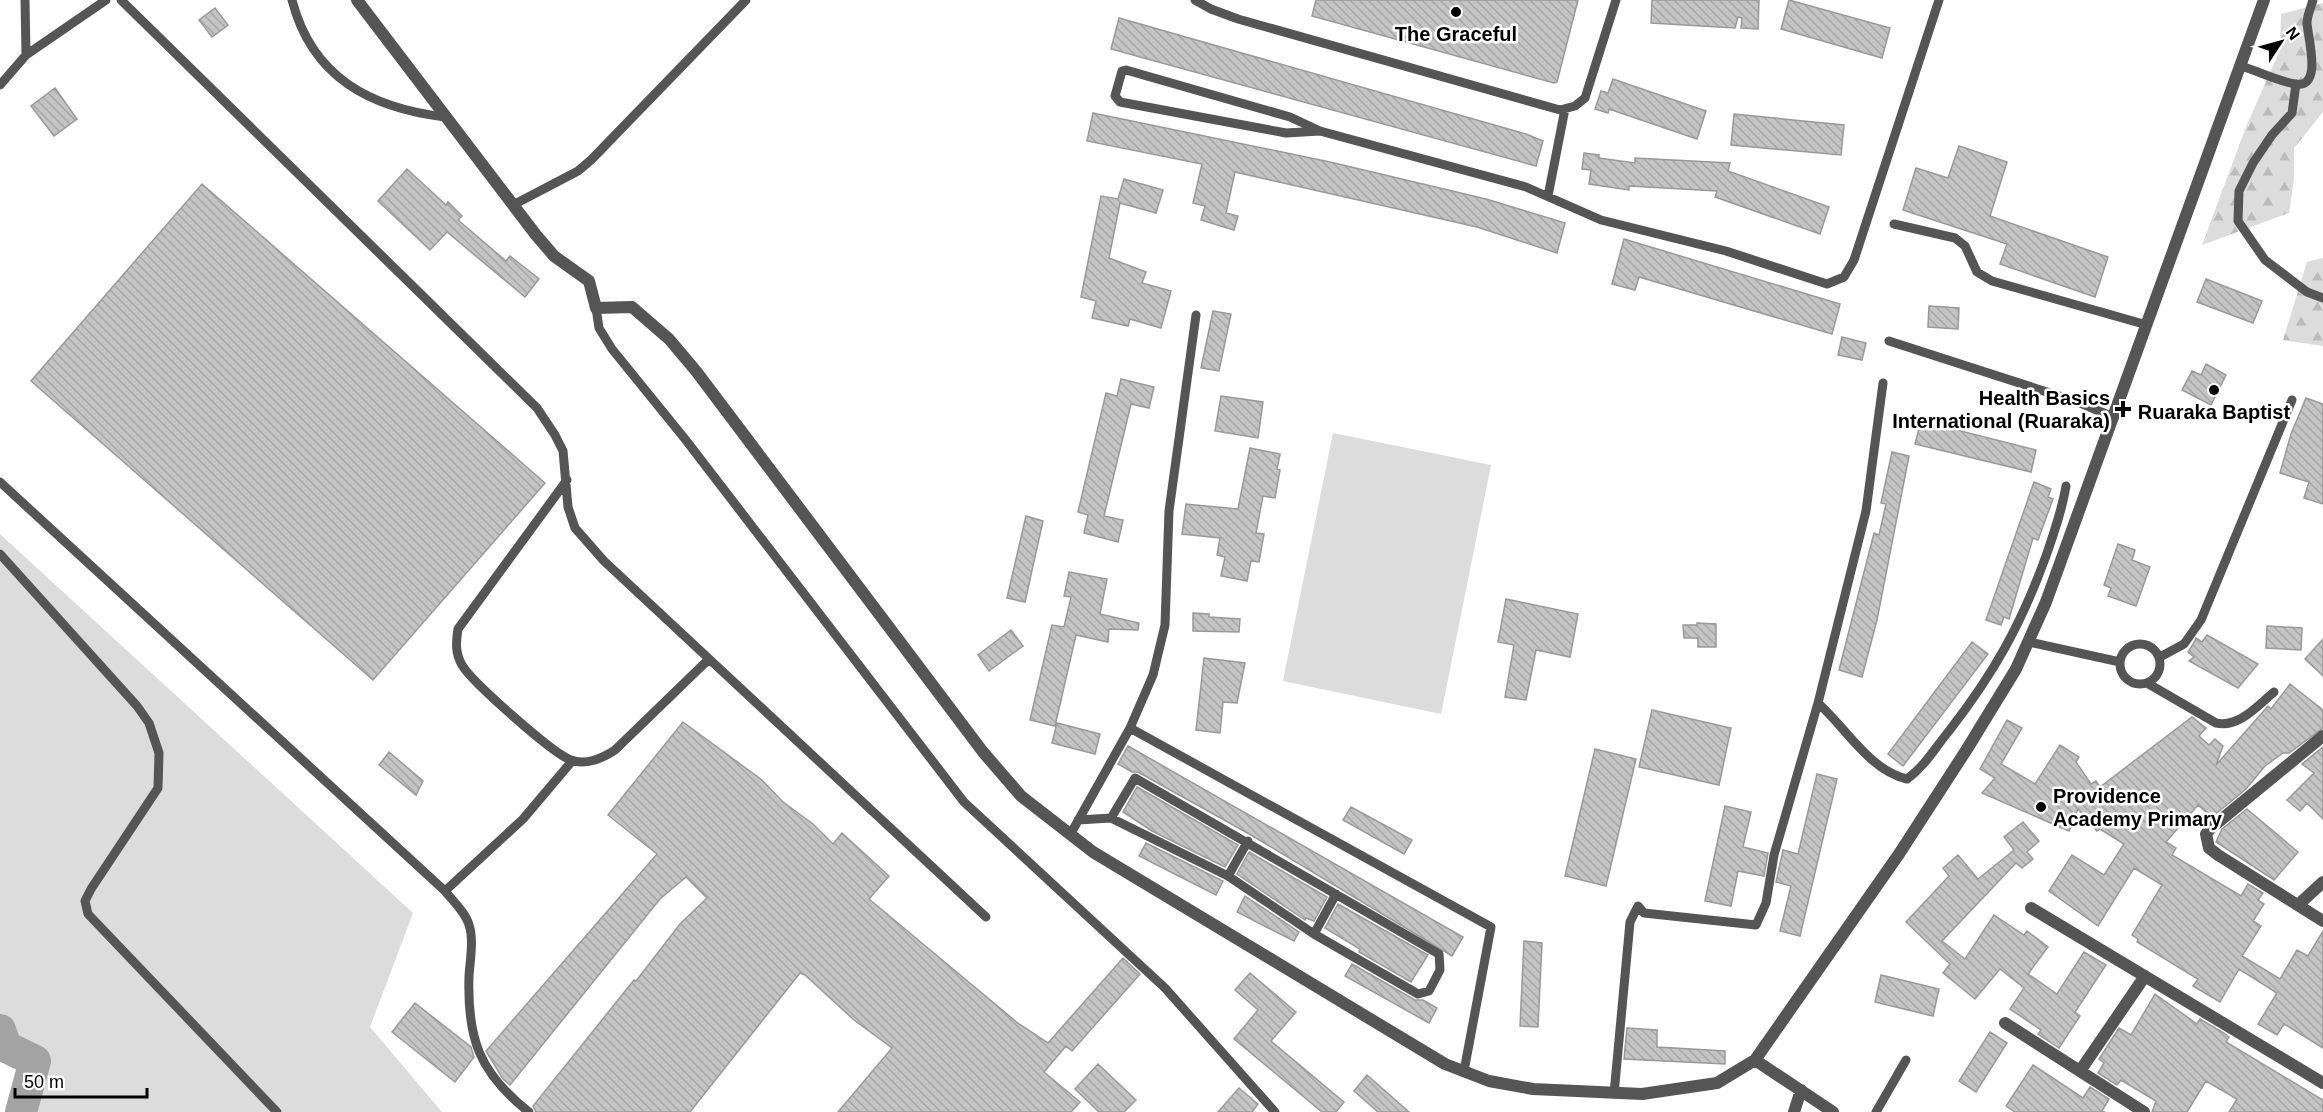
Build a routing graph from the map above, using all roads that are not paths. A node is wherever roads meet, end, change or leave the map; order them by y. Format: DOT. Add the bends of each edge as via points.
graph roads {
  1 [pos="25,0"];
  2 [pos="106,0"];
  3 [pos="121,0"];
  4 [pos="292,0"];
  5 [pos="357,0"];
  6 [pos="746,0"];
  7 [pos="1196,0"];
  8 [pos="1616,0"];
  9 [pos="1939,0"];
  10 [pos="2265,0"];
  11 [pos="2313,0"];
  12 [pos="26,55"];
  13 [pos="2241,66"];
  14 [pos="2296,84"];
  15 [pos="0,85"];
  16 [pos="1565,109"];
  17 [pos="445,117"];
  18 [pos="1320,131"];
  19 [pos="1548,196"];
  20 [pos="513,205"];
  21 [pos="1894,224"];
  22 [pos="2323,298"];
  23 [pos="596,308"];
  24 [pos="1196,315"];
  25 [pos="2147,325"];
  26 [pos="1889,341"];
  27 [pos="1882,383"];
  28 [pos="2292,400"];
  29 [pos="2113,417"];
  30 [pos="567,480"];
  31 [pos="0,482"];
  32 [pos="2066,486"];
  33 [pos="0,554"];
  34 [pos="2029,642"];
  35 [pos="2160,657"];
  36 [pos="709,659"];
  37 [pos="2120,662"];
  38 [pos="2147,683"];
  39 [pos="2274,692"];
  40 [pos="1818,703"];
  41 [pos="1130,728"];
  42 [pos="2323,736"];
  43 [pos="572,761"];
  44 [pos="1111,819"];
  45 [pos="1078,820"];
  46 [pos="1070,835"];
  47 [pos="1248,841"];
  48 [pos="1228,876"];
  49 [pos="2323,882"];
  50 [pos="445,891"];
  51 [pos="1336,894"];
  52 [pos="2298,905"];
  53 [pos="2031,908"];
  54 [pos="986,917"];
  55 [pos="2323,921"];
  56 [pos="1314,934"];
  57 [pos="2145,976"];
  58 [pos="2006,1023"];
  59 [pos="1755,1060"];
  60 [pos="1906,1060"];
  61 [pos="1464,1071"];
  62 [pos="2080,1071"];
  63 [pos="2323,1083"];
  64 [pos="1801,1090"];
  65 [pos="1614,1094"];
  66 [pos="277,1112"];
  67 [pos="529,1112"];
  68 [pos="1275,1112"];
  69 [pos="1794,1112"];
  70 [pos="1833,1112"];
  71 [pos="1876,1112"];
  72 [pos="2144,1112"];
  1 -- 12 [label="lane"];
  2 -- 12 [label="lane"];
  3 -- 30 [label="lane" via="526,395 555,435"];
  4 -- 17 [label="lane" via="317,52 348,87 407,112"];
  5 -- 17 [label="street"];
  6 -- 20 [label="lane" via="591,160 578,171"];
  7 -- 16 [label="lane" via="1238,18"];
  8 -- 16 [label="lane" via="1585,98"];
  9 -- 19 [label="lane" via="1854,260 1844,277 1827,284 1726,251 1601,220"];
  10 -- 13 [label="street"];
  11 -- 14 [label="lane" via="2307,22 2316,66 2308,82"];
  12 -- 15 [label="lane"];
  13 -- 14 [label="lane"];
  13 -- 25 [label="street"];
  14 -- 22 [label="lane" via="2292,113 2259,154 2239,191 2238,221 2265,260 2307,292"];
  16 -- 19 [label="lane"];
  17 -- 20 [label="street"];
  18 -- 18 [label="lane" via="1286,134 1120,102 1115,96 1122,70 1126,70 1290,117"];
  18 -- 19 [label="lane"];
  20 -- 23 [label="street" via="554,256 590,281"];
  21 -- 25 [label="lane" via="1955,238 1965,246 1977,272 1992,281"];
  23 -- 46 [label="street" via="632,307 669,339 983,752 1021,796"];
  23 -- 68 [label="lane" via="599,328 612,349 964,802 1165,988"];
  24 -- 41 [label="lane" via="1169,511 1165,625 1153,675"];
  25 -- 29 [label="street"];
  26 -- 29 [label="lane"];
  27 -- 40 [label="lane" via="1866,511"];
  28 -- 35 [label="lane" via="2201,620 2184,644"];
  29 -- 34 [label="street"];
  30 -- 36 [label="lane" via="568,507 575,528 604,561"];
  30 -- 43 [label="lane" via="458,629 456,649 471,674 542,742"];
  31 -- 50 [label="lane"];
  32 -- 40 [label="lane" via="2063,508 2011,641 1983,688 1921,768 1907,779 1878,766"];
  33 -- 66 [label="lane" via="137,706 149,723 159,753 158,788 88,895 88,914"];
  34 -- 37 [label="lane"];
  34 -- 59 [label="street" via="1974,739 1899,854"];
  35 -- 37 [label="lane" via="2150,645 2134,644 2122,654"];
  35 -- 38 [label="lane" via="2159,673"];
  36 -- 43 [label="lane" via="615,750 599,760"];
  36 -- 54 [label="lane"];
  37 -- 38 [label="lane" via="2124,677 2131,682"];
  38 -- 39 [label="lane" via="2224,725 2233,725"];
  40 -- 65 [label="lane" via="1774,855 1766,903 1755,925 1644,913 1638,906 1630,922"];
  41 -- 45 [label="lane"];
  41 -- 61 [label="lane" via="1491,927"];
  42 -- 52 [label="street" via="2206,834 2209,848"];
  43 -- 50 [label="lane" via="523,819"];
  44 -- 45 [label="lane"];
  44 -- 47 [label="lane" via="1135,778"];
  44 -- 48 [label="lane"];
  45 -- 46 [label="lane"];
  46 -- 61 [label="street" via="1446,1064"];
  47 -- 48 [label="lane"];
  47 -- 51 [label="lane"];
  48 -- 56 [label="lane"];
  49 -- 52 [label="street"];
  50 -- 67 [label="lane" via="470,925 468,996 473,1040 486,1066 510,1097"];
  51 -- 56 [label="lane"];
  51 -- 56 [label="lane" via="1439,954 1440,970 1429,991 1418,994"];
  52 -- 55 [label="street"];
  53 -- 57 [label="street"];
  57 -- 62 [label="street"];
  57 -- 63 [label="street"];
  58 -- 62 [label="street"];
  59 -- 64 [label="street"];
  59 -- 65 [label="street" via="1718,1083"];
  60 -- 71 [label="lane"];
  61 -- 65 [label="street" via="1489,1081 1533,1089"];
  62 -- 72 [label="street"];
  64 -- 69 [label="street"];
  64 -- 70 [label="street"];
}
